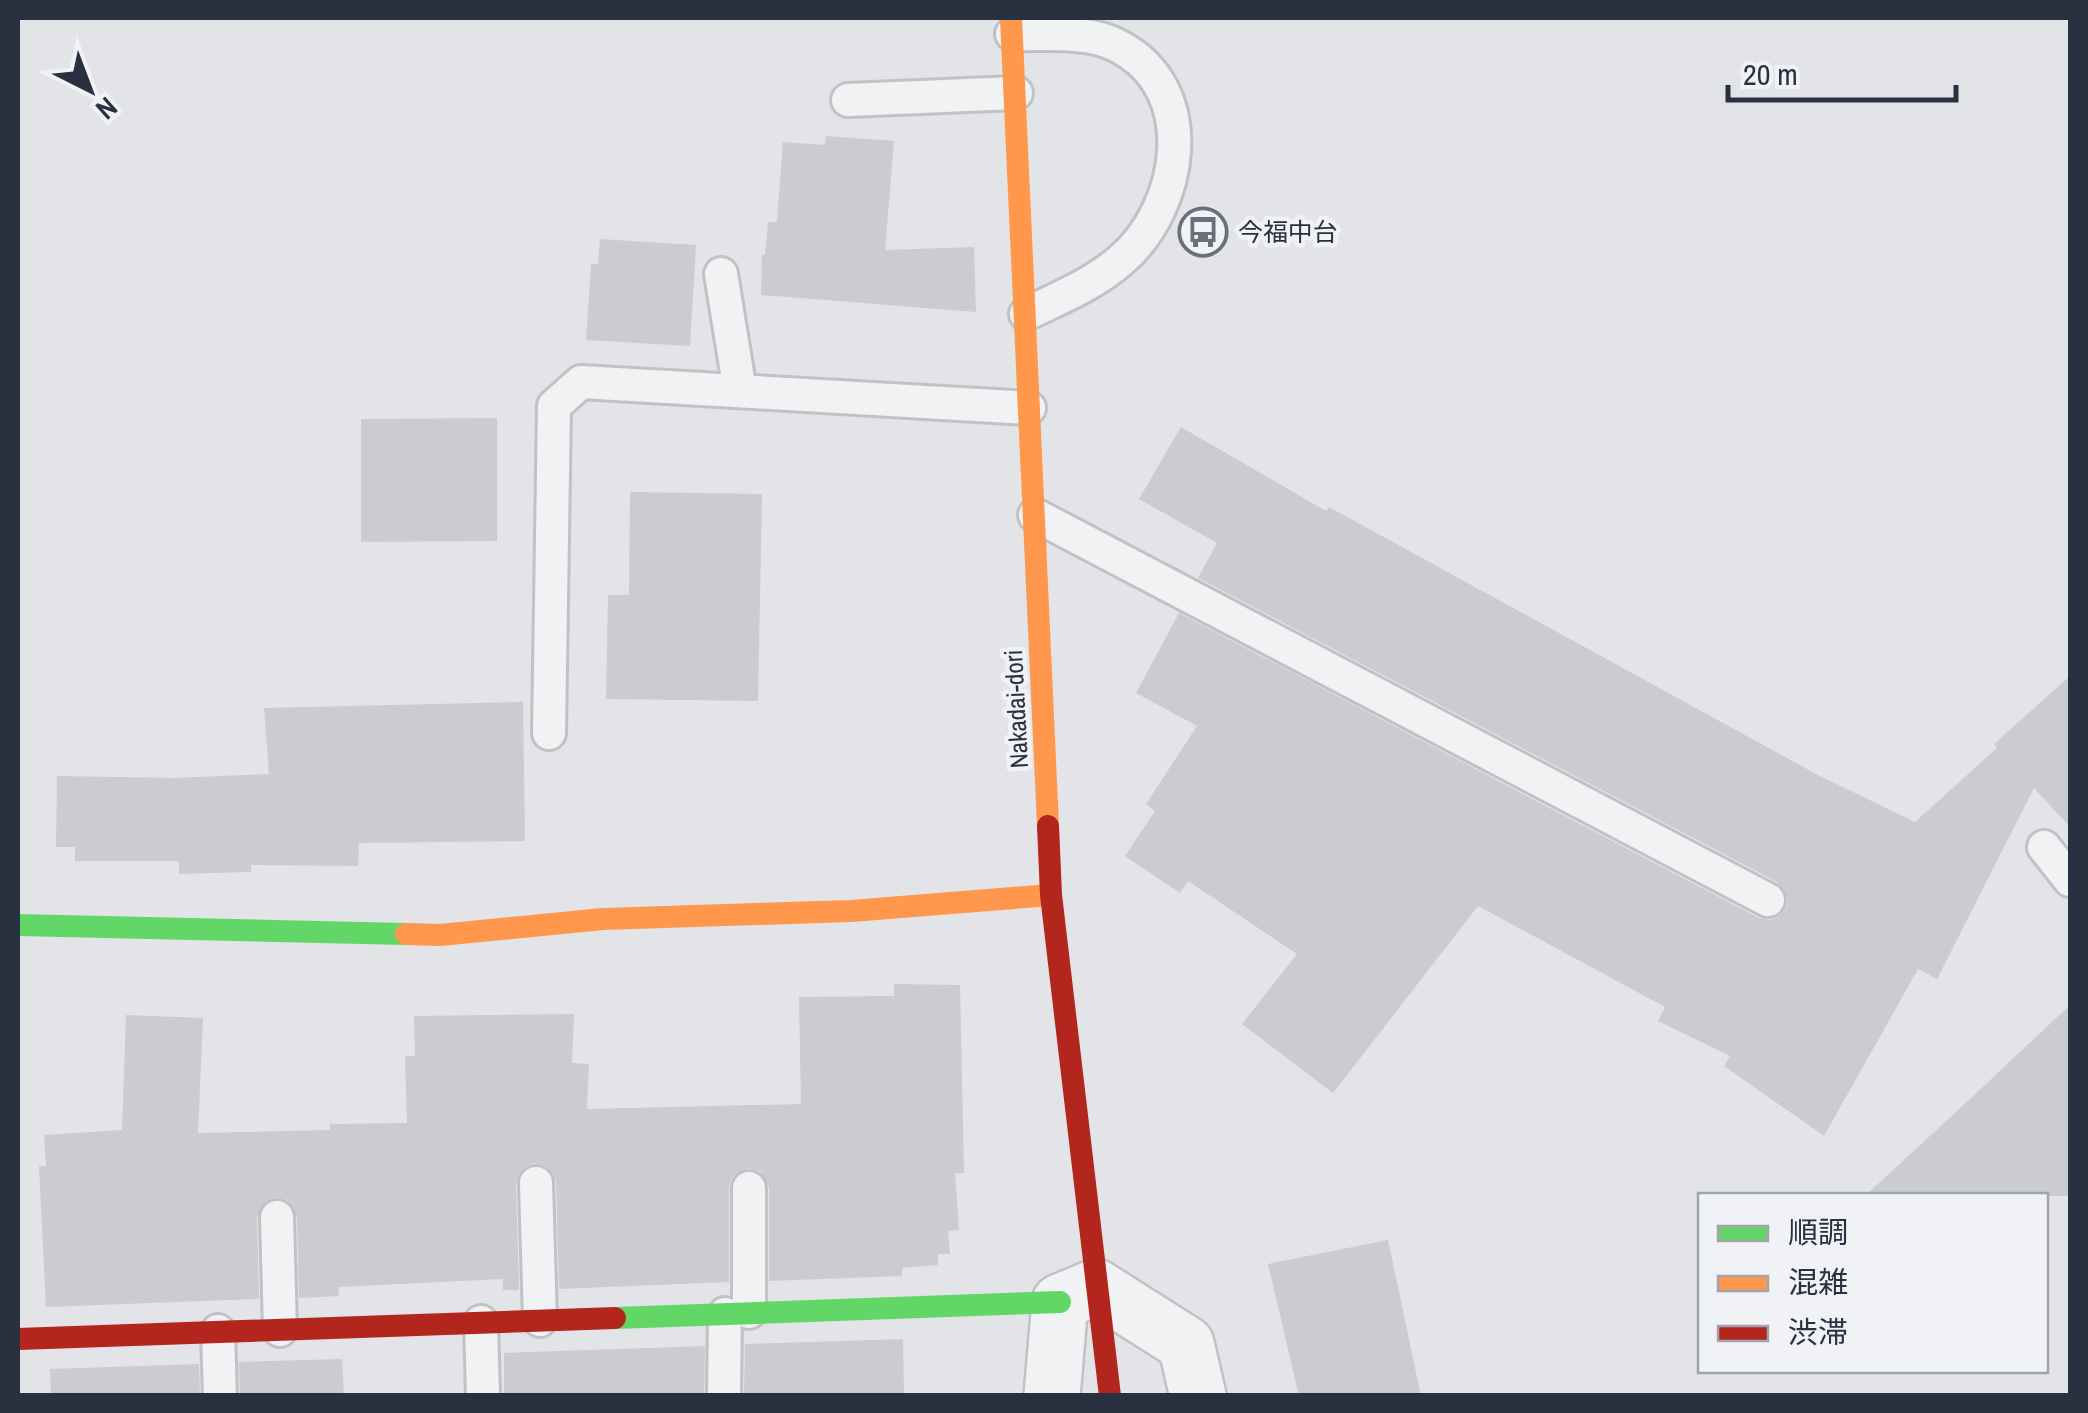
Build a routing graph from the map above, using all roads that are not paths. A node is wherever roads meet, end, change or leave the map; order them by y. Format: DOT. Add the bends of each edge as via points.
graph roads {
  1 [pos="1012,26"];
  2 [pos="1016,94"];
  3 [pos="848,100"];
  4 [pos="721,274"];
  5 [pos="1026,314"];
  6 [pos="740,392"];
  7 [pos="1029,408"];
  8 [pos="1035,515"];
  9 [pos="549,733"];
  10 [pos="2044,847"];
  11 [pos="2070,880"];
  12 [pos="1051,895"];
  13 [pos="1768,900"];
  14 [pos="18,925"];
  15 [pos="536,1182"];
  16 [pos="748,1188"];
  17 [pos="277,1217"];
  18 [pos="1078,1294"];
  19 [pos="737,1313"];
  20 [pos="540,1320"];
  21 [pos="481,1322"];
  22 [pos="280,1330"];
  23 [pos="218,1331"];
  24 [pos="18,1339"];
  25 [pos="220,1396"];
  26 [pos="482,1396"];
  27 [pos="724,1396"];
  28 [pos="1052,1396"];
  29 [pos="1110,1396"];
  30 [pos="1198,1396"];
  1 -- 2 [label="street, Nakadai-dori"];
  1 -- 5 [label="lane" via="1117,45 1146,65 1166,91 1174,123 1173,168 1144,237 1090,283"];
  2 -- 3 [label="lane"];
  2 -- 5 [label="street, Nakadai-dori"];
  4 -- 6 [label="lane"];
  5 -- 7 [label="street, Nakadai-dori"];
  6 -- 7 [label="lane"];
  6 -- 9 [label="lane" via="581,382 554,406"];
  7 -- 8 [label="street, Nakadai-dori"];
  8 -- 12 [label="street, Nakadai-dori"];
  8 -- 13 [label="lane"];
  10 -- 11 [label="lane"];
  12 -- 14 [label="street" via="851,911 603,919 440,935"];
  12 -- 18 [label="street, Nakadai-dori"];
  15 -- 20 [label="lane"];
  16 -- 19 [label="lane"];
  17 -- 22 [label="lane"];
  18 -- 19 [label="street"];
  18 -- 28 [label="street"];
  18 -- 29 [label="street, Nakadai-dori"];
  18 -- 30 [label="street" via="1186,1344"];
  19 -- 20 [label="street"];
  19 -- 27 [label="lane"];
  20 -- 21 [label="street"];
  21 -- 22 [label="street"];
  21 -- 26 [label="lane"];
  22 -- 23 [label="street"];
  23 -- 24 [label="street"];
  23 -- 25 [label="lane"];
}
